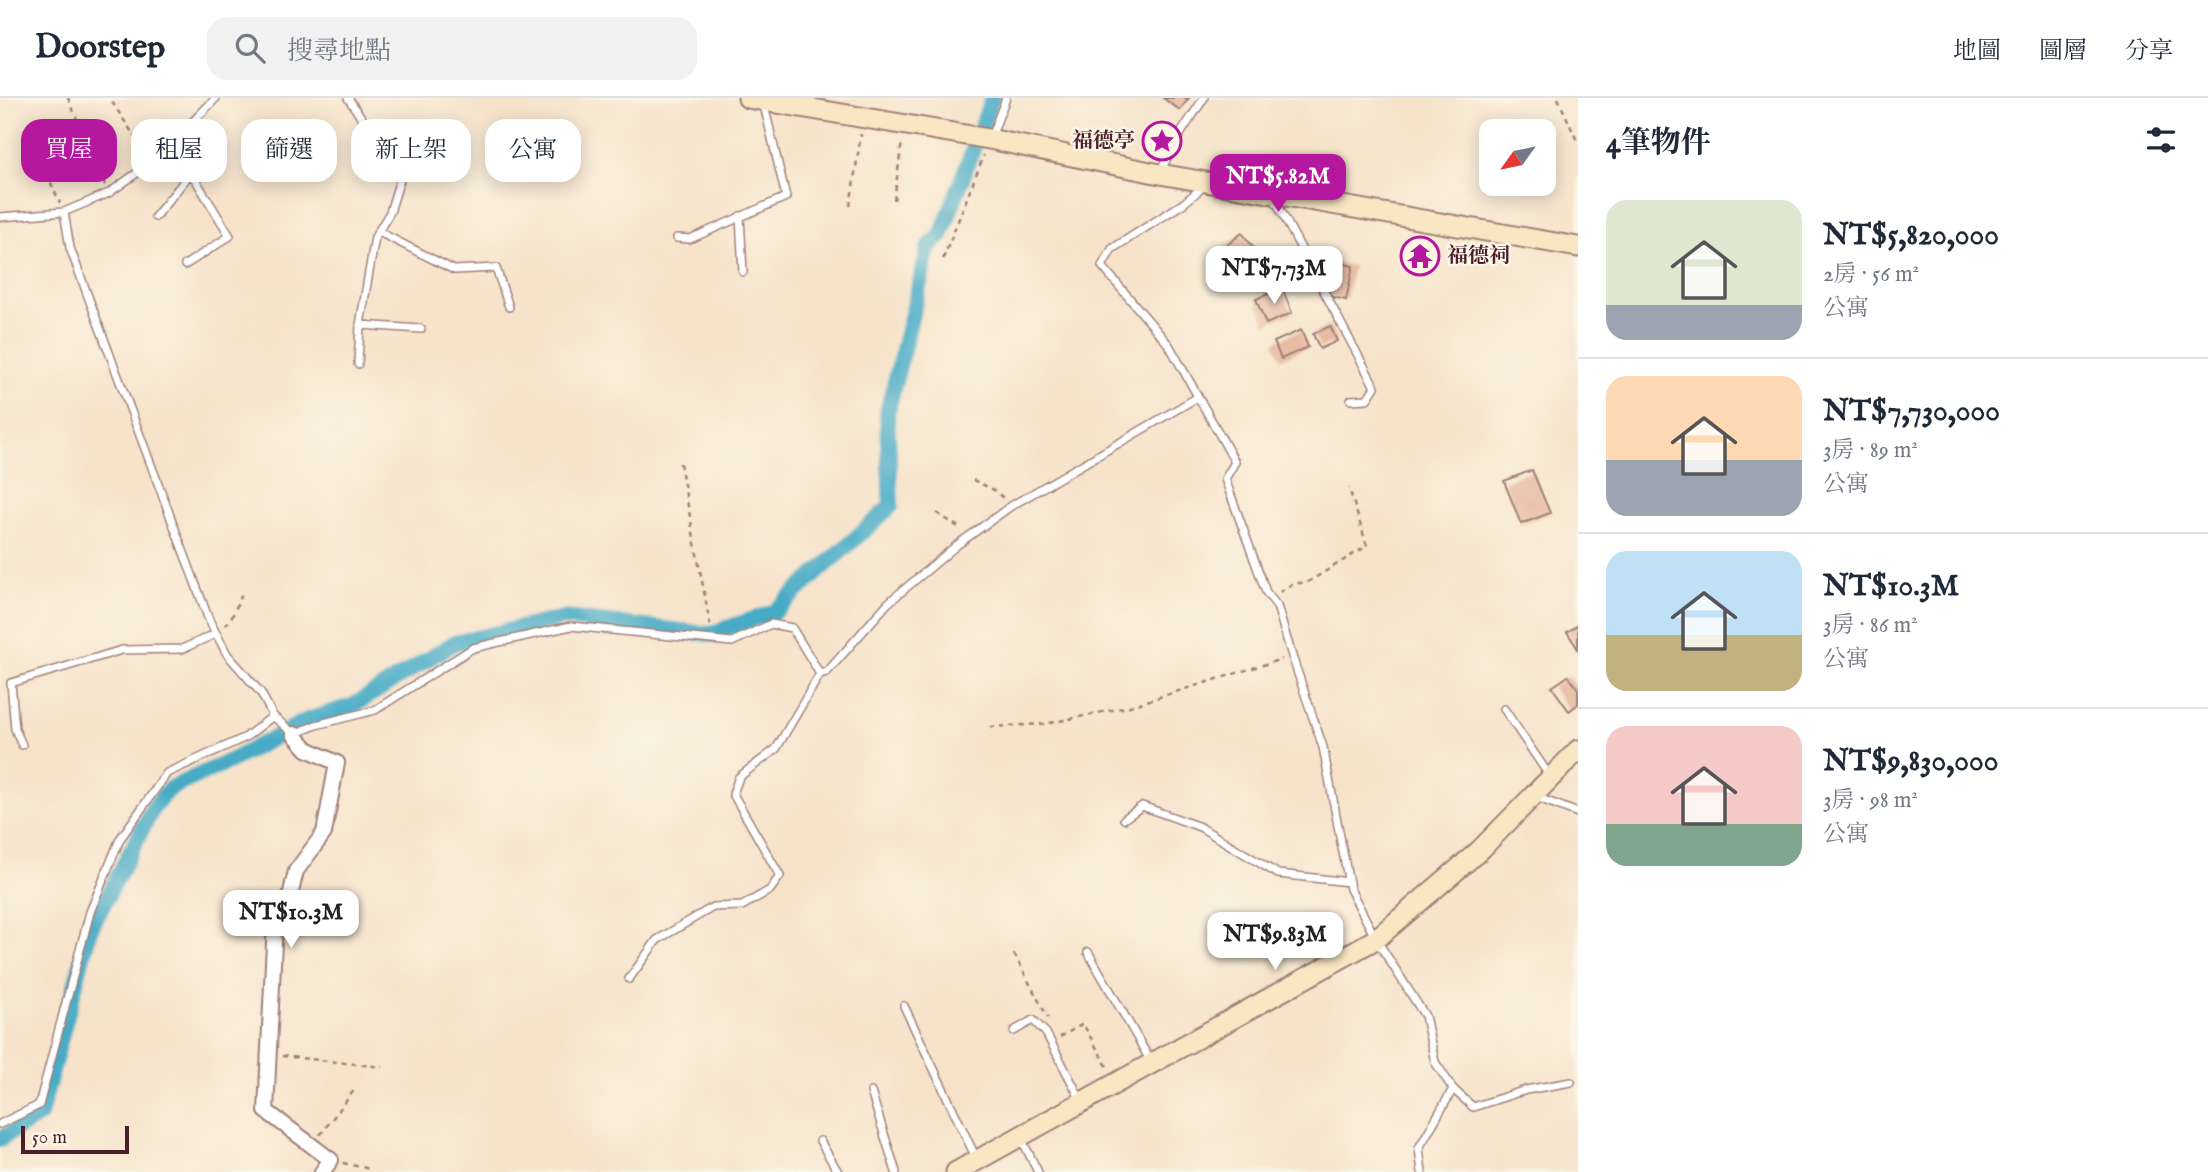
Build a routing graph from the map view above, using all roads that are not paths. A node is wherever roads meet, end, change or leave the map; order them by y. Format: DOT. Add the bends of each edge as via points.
graph roads {
  1 [pos="216,98"];
  2 [pos="348,98"];
  3 [pos="1006,98"];
  4 [pos="1204,98"];
  5 [pos="755,99"];
  6 [pos="195,119"];
  7 [pos="989,139"];
  8 [pos="1160,174"];
  9 [pos="131,178"];
  10 [pos="183,182"];
  11 [pos="197,182"];
  12 [pos="1208,182"];
  13 [pos="1270,192"];
  14 [pos="64,212"];
  15 [pos="0,216"];
  16 [pos="740,216"];
  17 [pos="155,217"];
  18 [pos="379,232"];
  19 [pos="677,237"];
  20 [pos="1578,247"];
  21 [pos="185,265"];
  22 [pos="743,272"];
  23 [pos="509,307"];
  24 [pos="360,325"];
  25 [pos="421,329"];
  26 [pos="358,364"];
  27 [pos="1198,397"];
  28 [pos="1351,400"];
  29 [pos="215,634"];
  30 [pos="820,674"];
  31 [pos="1504,709"];
  32 [pos="273,716"];
  33 [pos="294,734"];
  34 [pos="22,745"];
  35 [pos="1576,754"];
  36 [pos="1550,778"];
  37 [pos="1533,796"];
  38 [pos="1578,813"];
  39 [pos="1124,819"];
  40 [pos="1349,882"];
  41 [pos="1376,939"];
  42 [pos="1088,951"];
  43 [pos="629,979"];
  44 [pos="904,1006"];
  45 [pos="1014,1031"];
  46 [pos="1152,1063"];
  47 [pos="1571,1082"];
  48 [pos="1453,1088"];
  49 [pos="871,1092"];
  50 [pos="1082,1103"];
  51 [pos="0,1124"];
  52 [pos="1020,1137"];
  53 [pos="820,1142"];
  54 [pos="978,1160"];
  55 [pos="326,1166"];
  56 [pos="838,1172"];
  57 [pos="896,1172"];
  58 [pos="956,1172"];
  59 [pos="1038,1172"];
  60 [pos="1422,1172"];
  1 -- 6 [label="lane"];
  2 -- 18 [label="lane" via="401,176"];
  3 -- 7 [label="lane"];
  4 -- 8 [label="lane"];
  5 -- 7 [label="main road"];
  5 -- 16 [label="lane" via="786,197"];
  7 -- 8 [label="main road"];
  8 -- 12 [label="main road"];
  9 -- 14 [label="lane" via="109,193"];
  10 -- 17 [label="lane"];
  11 -- 21 [label="lane" via="230,236"];
  12 -- 13 [label="main road"];
  12 -- 27 [label="lane" via="1112,249 1102,266 1169,345"];
  13 -- 20 [label="main road"];
  13 -- 28 [label="lane" via="1375,387 1367,399"];
  14 -- 15 [label="lane"];
  14 -- 29 [label="lane" via="70,247"];
  16 -- 19 [label="lane" via="690,239"];
  16 -- 22 [label="lane"];
  18 -- 23 [label="lane" via="454,270 496,268"];
  18 -- 24 [label="lane"];
  24 -- 25 [label="lane"];
  24 -- 26 [label="lane"];
  27 -- 30 [label="lane" via="1011,506 971,535 887,603 827,672"];
  27 -- 40 [label="lane" via="1236,462 1225,480 1266,592 1278,606 1324,747"];
  29 -- 32 [label="lane"];
  29 -- 34 [label="lane" via="182,649 122,650 11,683 15,729"];
  30 -- 33 [label="lane" via="792,628 771,624 732,642 571,626 473,648 375,710"];
  30 -- 43 [label="lane" via="776,749 738,777 733,794 780,876 770,890 742,906 713,907 657,940"];
  31 -- 36 [label="lane"];
  32 -- 33 [label="lane"];
  32 -- 51 [label="lane" via="246,737 167,773 120,839 90,912 39,1105"];
  33 -- 55 [label="street" via="307,749 337,763 324,833 296,871 288,905 275,922 266,1111 312,1146"];
  35 -- 36 [label="main road"];
  36 -- 37 [label="main road"];
  37 -- 38 [label="lane"];
  37 -- 41 [label="main road" via="1479,851"];
  39 -- 40 [label="lane" via="1142,806 1200,827 1278,874"];
  40 -- 41 [label="lane"];
  41 -- 46 [label="main road"];
  41 -- 48 [label="lane" via="1425,1016 1435,1062"];
  42 -- 46 [label="lane"];
  44 -- 54 [label="lane"];
  45 -- 50 [label="lane" via="1033,1020 1046,1032"];
  46 -- 50 [label="main road"];
  47 -- 48 [label="lane" via="1473,1107"];
  48 -- 60 [label="lane" via="1419,1148"];
  49 -- 57 [label="lane"];
  50 -- 52 [label="main road"];
  52 -- 54 [label="main road"];
  52 -- 59 [label="lane"];
  53 -- 56 [label="lane"];
  54 -- 58 [label="main road"];
}
